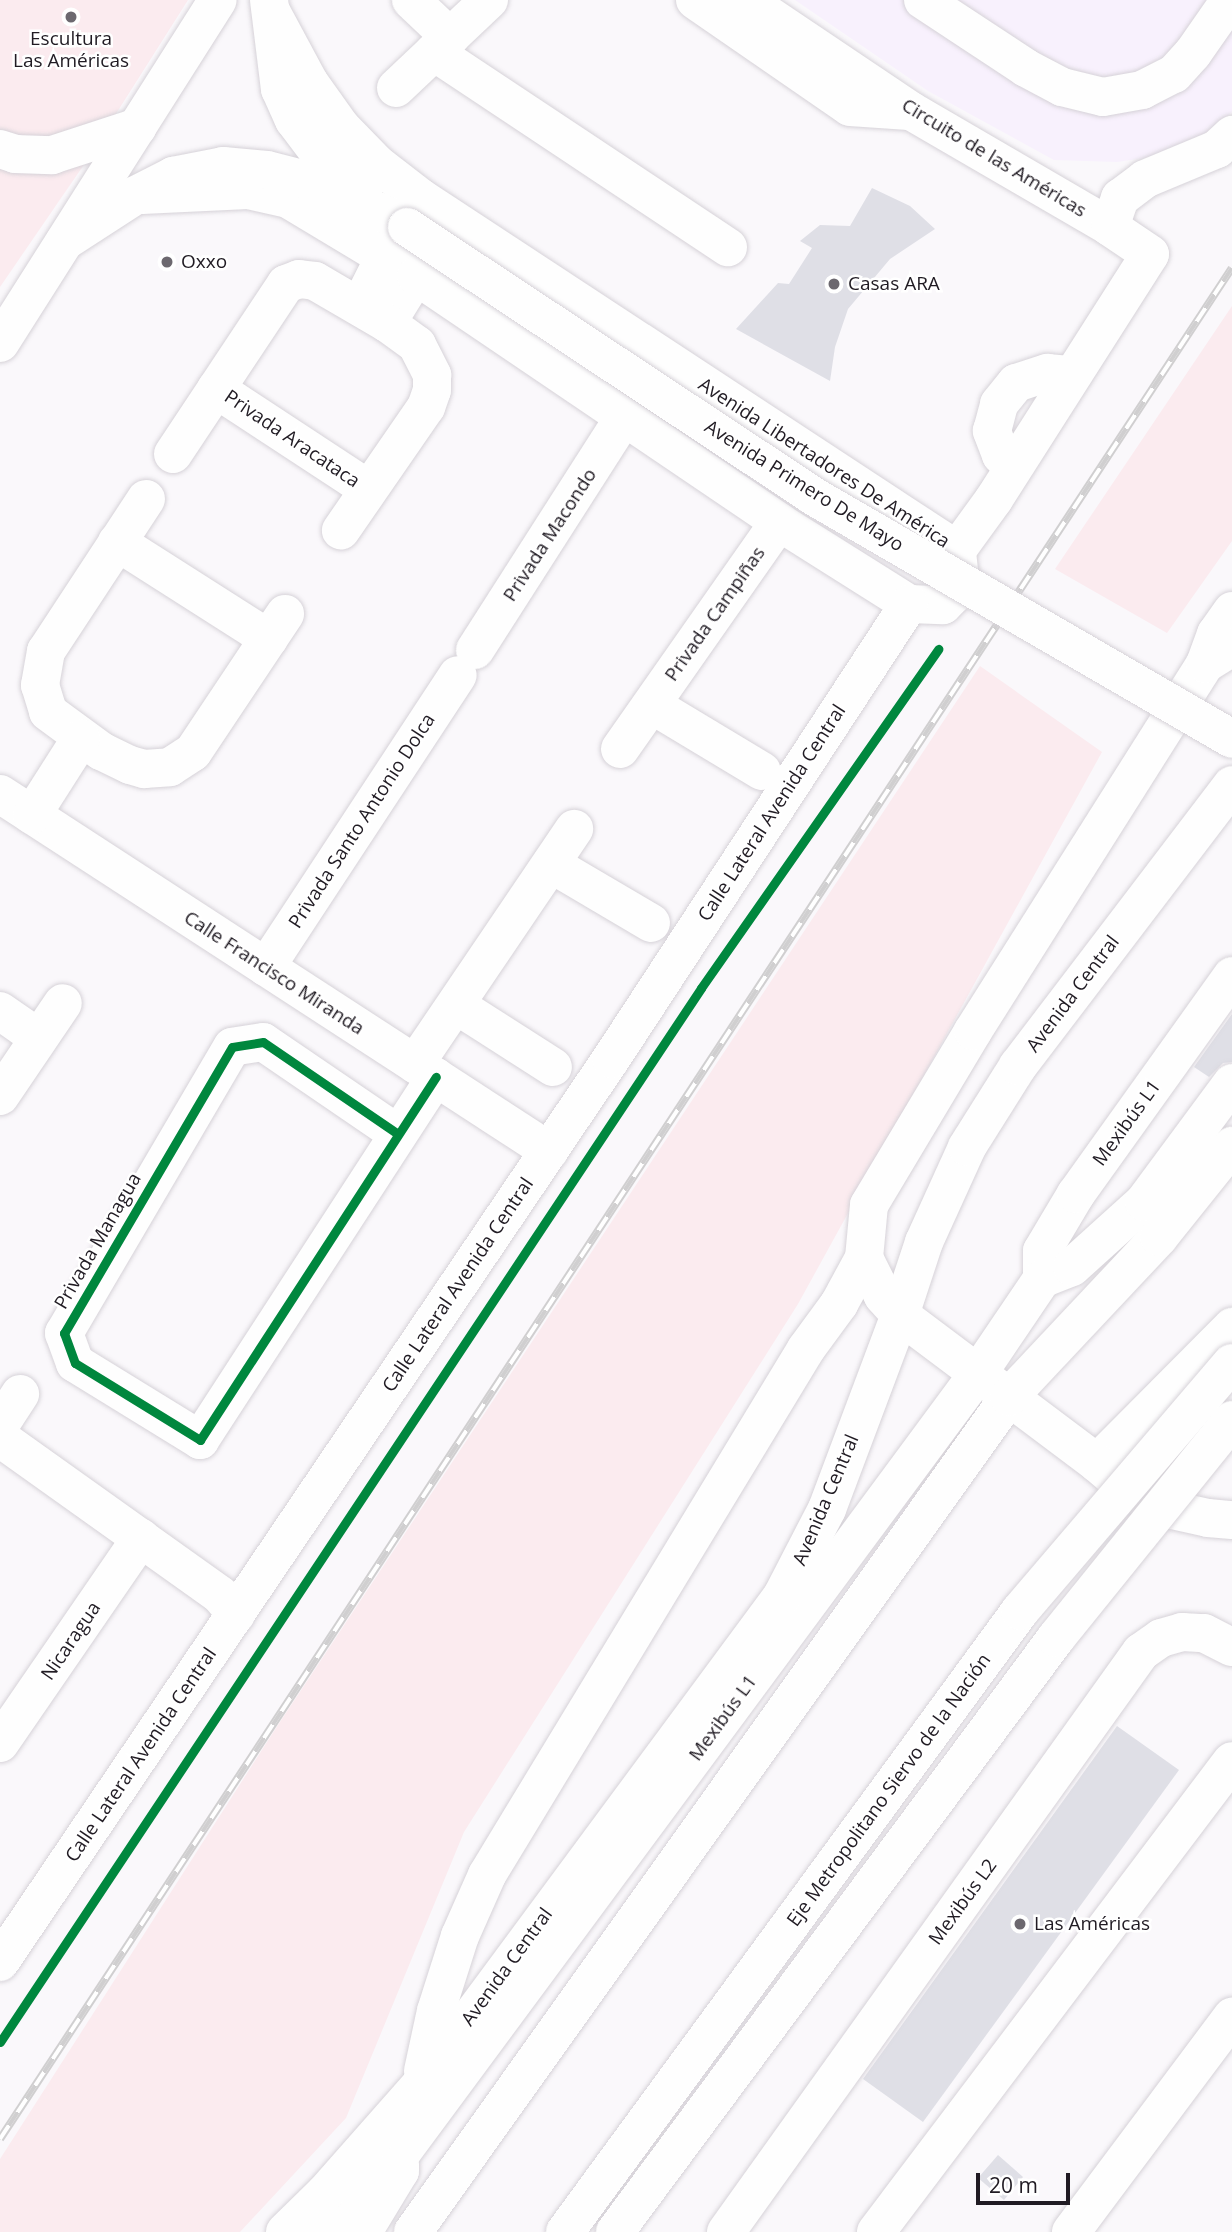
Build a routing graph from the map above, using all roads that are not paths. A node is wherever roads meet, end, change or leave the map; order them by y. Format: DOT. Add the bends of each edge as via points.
graph roads {
  1 [pos="218,0"];
  2 [pos="411,0"];
  3 [pos="695,0"];
  4 [pos="746,0"];
  5 [pos="923,0"];
  6 [pos="1230,0"];
  7 [pos="479,3"];
  8 [pos="269,5"];
  9 [pos="442,45"];
  10 [pos="396,89"];
  11 [pos="911,111"];
  12 [pos="138,127"];
  13 [pos="1232,135"];
  14 [pos="0,149"];
  15 [pos="1110,227"];
  16 [pos="65,241"];
  17 [pos="399,244"];
  18 [pos="728,247"];
  19 [pos="373,314"];
  20 [pos="4,332"];
  21 [pos="216,388"];
  22 [pos="623,419"];
  23 [pos="173,454"];
  24 [pos="368,489"];
  25 [pos="146,499"];
  26 [pos="779,522"];
  27 [pos="341,530"];
  28 [pos="117,542"];
  29 [pos="957,550"];
  30 [pos="909,604"];
  31 [pos="1232,611"];
  32 [pos="1219,656"];
  33 [pos="467,662"];
  34 [pos="652,705"];
  35 [pos="1232,739"];
  36 [pos="91,745"];
  37 [pos="620,749"];
  38 [pos="762,771"];
  39 [pos="1232,785"];
  40 [pos="0,794"];
  41 [pos="42,821"];
  42 [pos="574,829"];
  43 [pos="551,864"];
  44 [pos="651,923"];
  45 [pos="266,967"];
  46 [pos="1232,976"];
  47 [pos="63,1003"];
  48 [pos="456,1005"];
  49 [pos="0,1011"];
  50 [pos="39,1038"];
  51 [pos="553,1067"];
  52 [pos="426,1071"];
  53 [pos="1232,1083"];
  54 [pos="0,1096"];
  55 [pos="398,1134"];
  56 [pos="1232,1146"];
  57 [pos="549,1150"];
  58 [pos="864,1258"];
  59 [pos="1042,1279"];
  60 [pos="901,1315"];
  61 [pos="1232,1327"];
  62 [pos="1232,1363"];
  63 [pos="976,1375"];
  64 [pos="1009,1397"];
  65 [pos="1232,1420"];
  66 [pos="0,1438"];
  67 [pos="1097,1463"];
  68 [pos="1232,1520"];
  69 [pos="141,1538"];
  70 [pos="236,1614"];
  71 [pos="1232,1647"];
  72 [pos="0,1743"];
  73 [pos="1232,1761"];
  74 [pos="5,1944"];
  75 [pos="1232,2017"];
  76 [pos="421,2084"];
  77 [pos="400,2155"];
  78 [pos="285,2232"];
  79 [pos="322,2232"];
  80 [pos="363,2232"];
  81 [pos="413,2232"];
  82 [pos="565,2232"];
  83 [pos="615,2232"];
  84 [pos="726,2232"];
  85 [pos="876,2232"];
  86 [pos="1071,2232"];
  1 -- 12 [label="main road"];
  2 -- 9 [label="main road"];
  3 -- 11 [label="main road" via="850,107"];
  4 -- 11 [label="main road, Circuito de las Américas"];
  5 -- 6 [label="main road" via="1009,59 1062,87 1103,97 1142,90 1174,74"];
  7 -- 9 [label="main road"];
  8 -- 17 [label="main road, Avenida Primero De Mayo" via="280,89 294,120"];
  8 -- 29 [label="main road, Avenida Libertadores De América" via="309,82 341,127 377,164 421,198"];
  9 -- 10 [label="main road"];
  9 -- 18 [label="main road"];
  11 -- 15 [label="main road, Circuito de las Américas"];
  12 -- 14 [label="main road" via="52,155"];
  12 -- 16 [label="main road"];
  13 -- 15 [label="main road, Circuito de las Américas" via="1217,149 1145,179 1119,198"];
  15 -- 29 [label="main road" via="1150,254"];
  16 -- 17 [label="main road, Avenida Primero De Mayo" via="173,176 223,166 306,180"];
  16 -- 20 [label="main road"];
  17 -- 19 [label="main road"];
  17 -- 22 [label="main road"];
  17 -- 35 [label="main road, Avenida Primero De Mayo, bridge" via="813,496"];
  19 -- 21 [label="main road, Privada Aracataca" via="315,281 299,279 286,284"];
  19 -- 24 [label="main road, Privada Aracataca" via="417,345 432,375 432,390 426,407"];
  21 -- 23 [label="main road, Privada Aracataca"];
  21 -- 24 [label="main road, Privada Aracataca"];
  22 -- 26 [label="main road"];
  22 -- 33 [label="main road, Privada Macondo"];
  24 -- 27 [label="main road, Privada Aracataca"];
  25 -- 28 [label="main road"];
  26 -- 30 [label="main road"];
  26 -- 34 [label="main road, Privada Campiñas"];
  28 -- 36 [label="main road" via="46,651 41,675 48,712"];
  28 -- 36 [label="main road" via="277,627 193,752 181,762 144,769"];
  29 -- 30 [label="main road, Avenida Libertadores De América" via="960,580 953,594 943,605"];
  30 -- 57 [label="main road, Calle Lateral Avenida Central"];
  31 -- 32 [label="main road" via="1216,634"];
  32 -- 58 [label="main road" via="973,1031 869,1205"];
  33 -- 45 [label="main road, Privada Santo Antonio Dolca"];
  34 -- 37 [label="main road, Privada Campiñas"];
  34 -- 38 [label="main road"];
  36 -- 41 [label="main road"];
  39 -- 60 [label="main road, Avenida Central" via="1018,1066 967,1147 924,1242"];
  40 -- 41 [label="main road, Calle Francisco Miranda"];
  41 -- 45 [label="main road, Calle Francisco Miranda"];
  42 -- 43 [label="main road, Privada Managua"];
  43 -- 44 [label="main road"];
  43 -- 48 [label="main road, Privada Managua"];
  45 -- 52 [label="main road, Calle Francisco Miranda"];
  46 -- 59 [label="main road, Mexibús L1" via="1076,1194 1042,1251"];
  47 -- 50 [label="main road"];
  48 -- 51 [label="main road"];
  48 -- 52 [label="main road, Privada Managua"];
  49 -- 50 [label="main road"];
  50 -- 54 [label="main road"];
  52 -- 55 [label="main road, Privada Managua"];
  52 -- 57 [label="main road, Calle Francisco Miranda"];
  53 -- 59 [label="main road" via="1144,1202 1072,1267"];
  55 -- 55 [label="main road, Privada Managua" via="200,1440 75,1363 64,1333 232,1047 263,1042"];
  56 -- 64 [label="main road" via="1159,1237"];
  57 -- 70 [label="main road, Calle Lateral Avenida Central"];
  58 -- 60 [label="main road" via="883,1296"];
  58 -- 76 [label="main road" via="487,1875 460,1936 436,2011"];
  59 -- 63 [label="main road, Mexibús L1"];
  60 -- 63 [label="main road"];
  60 -- 76 [label="main road, Avenida Central" via="827,1509 782,1596"];
  61 -- 67 [label="main road"];
  62 -- 82 [label="main road, Eje Metropolitano Siervo de la Nación, bridge" via="1020,1611"];
  63 -- 64 [label="main road"];
  63 -- 77 [label="main road, Mexibús L1"];
  64 -- 67 [label="main road"];
  64 -- 81 [label="main road"];
  65 -- 83 [label="main road, bridge" via="1056,1638"];
  66 -- 69 [label="main road"];
  67 -- 68 [label="main road" via="1131,1492 1163,1508"];
  69 -- 70 [label="main road" via="220,1595"];
  69 -- 72 [label="main road, Nicaragua"];
  70 -- 74 [label="main road, Calle Lateral Avenida Central"];
  71 -- 84 [label="main road, Mexibús L2" via="1204,1633 1182,1632 1161,1638 1141,1652"];
  73 -- 85 [label="main road"];
  75 -- 86 [label="main road"];
  76 -- 78 [label="main road, Avenida Central"];
  77 -- 79 [label="main road, Mexibús L1" via="384,2161"];
  77 -- 80 [label="main road, Mexibús L1" via="400,2171"];
}
